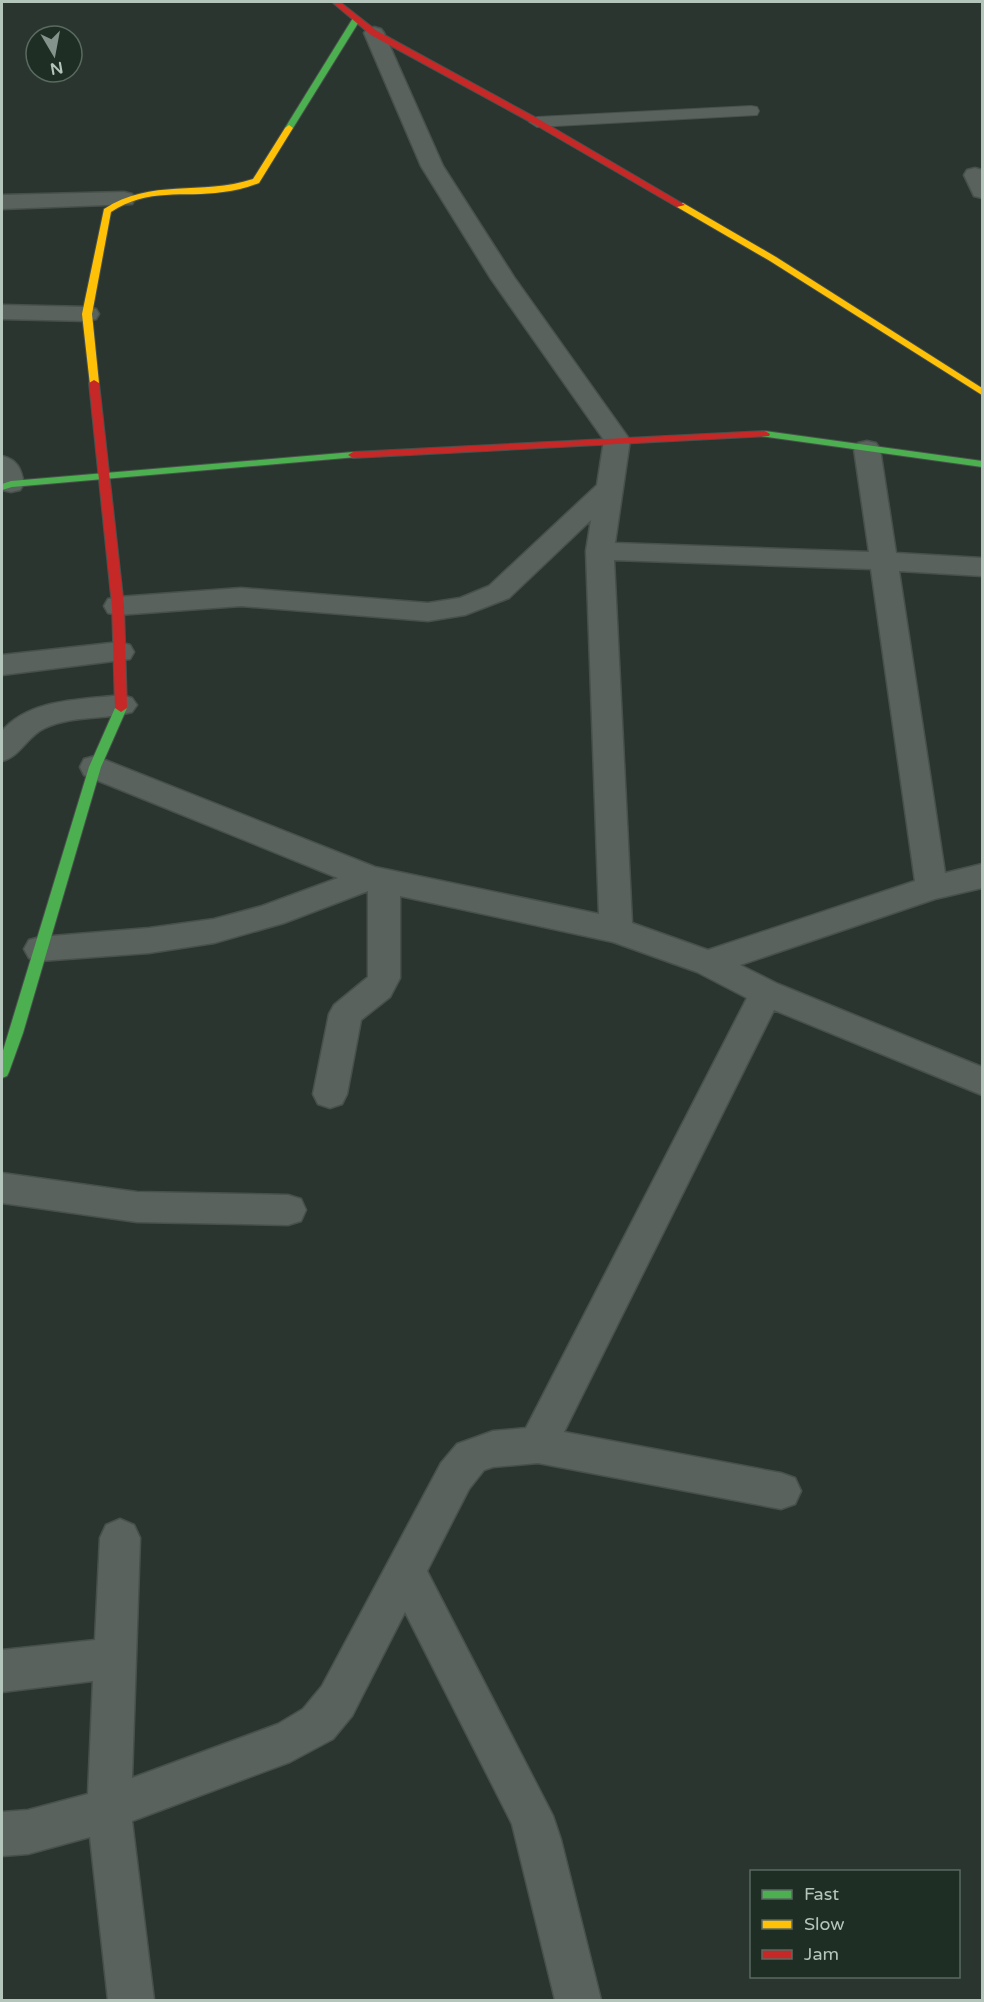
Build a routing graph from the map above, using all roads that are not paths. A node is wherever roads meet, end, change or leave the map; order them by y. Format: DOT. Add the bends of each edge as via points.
graph roads {
  1 [pos="336,2"];
  2 [pos="364,27"];
  3 [pos="751,111"];
  4 [pos="537,122"];
  5 [pos="124,199"];
  6 [pos="2,202"];
  7 [pos="2,312"];
  8 [pos="87,314"];
  9 [pos="982,392"];
  10 [pos="617,440"];
  11 [pos="867,449"];
  12 [pos="982,464"];
  13 [pos="102,474"];
  14 [pos="5,479"];
  15 [pos="609,488"];
  16 [pos="600,551"];
  17 [pos="884,561"];
  18 [pos="982,567"];
  19 [pos="118,606"];
  20 [pos="120,652"];
  21 [pos="2,665"];
  22 [pos="122,705"];
  23 [pos="2,751"];
  24 [pos="95,767"];
  25 [pos="982,876"];
  26 [pos="377,880"];
  27 [pos="932,888"];
  28 [pos="616,930"];
  29 [pos="40,949"];
  30 [pos="708,963"];
  31 [pos="766,993"];
  32 [pos="9,1032"];
  33 [pos="2,1072"];
  34 [pos="982,1081"];
  35 [pos="330,1094"];
  36 [pos="2,1188"];
  37 [pos="288,1210"];
  38 [pos="538,1445"];
  39 [pos="781,1491"];
  40 [pos="120,1538"];
  41 [pos="405,1570"];
  42 [pos="116,1658"];
  43 [pos="2,1671"];
  44 [pos="109,1808"];
  45 [pos="2,1834"];
  46 [pos="131,2001"];
  47 [pos="578,2001"];
  1 -- 2 [label="street"];
  2 -- 4 [label="street"];
  2 -- 5 [label="street" via="256,181 222,190 144,193"];
  2 -- 10 [label="street" via="432,166 503,279"];
  3 -- 4 [label="lane"];
  4 -- 9 [label="street" via="773,259"];
  5 -- 6 [label="street"];
  5 -- 8 [label="street" via="107,211"];
  7 -- 8 [label="street"];
  8 -- 13 [label="street"];
  10 -- 11 [label="street" via="767,434"];
  10 -- 13 [label="street"];
  10 -- 15 [label="street"];
  11 -- 12 [label="street"];
  11 -- 17 [label="street"];
  13 -- 14 [label="street"];
  13 -- 19 [label="street"];
  15 -- 16 [label="street"];
  15 -- 19 [label="street" via="500,592 465,606 428,612 241,597"];
  16 -- 17 [label="street"];
  16 -- 28 [label="street"];
  17 -- 18 [label="street"];
  17 -- 27 [label="street"];
  19 -- 20 [label="street"];
  20 -- 21 [label="street"];
  20 -- 22 [label="street"];
  22 -- 23 [label="street" via="36,719 23,727"];
  22 -- 24 [label="street"];
  24 -- 26 [label="street"];
  24 -- 29 [label="street"];
  25 -- 27 [label="street"];
  26 -- 28 [label="street"];
  26 -- 29 [label="street" via="216,931"];
  26 -- 35 [label="street" via="384,978 378,988 346,1014"];
  27 -- 30 [label="street"];
  28 -- 30 [label="street"];
  29 -- 32 [label="street"];
  30 -- 31 [label="street"];
  31 -- 34 [label="street"];
  31 -- 38 [label="street"];
  32 -- 33 [label="street"];
  36 -- 37 [label="street" via="137,1207"];
  38 -- 39 [label="street"];
  38 -- 41 [label="street" via="493,1449 471,1457 454,1476"];
  40 -- 42 [label="street"];
  41 -- 44 [label="street" via="337,1701 318,1724 290,1741"];
  41 -- 47 [label="street" via="531,1816"];
  42 -- 43 [label="street"];
  42 -- 44 [label="street"];
  44 -- 45 [label="street" via="56,1826"];
  44 -- 46 [label="street"];
}
